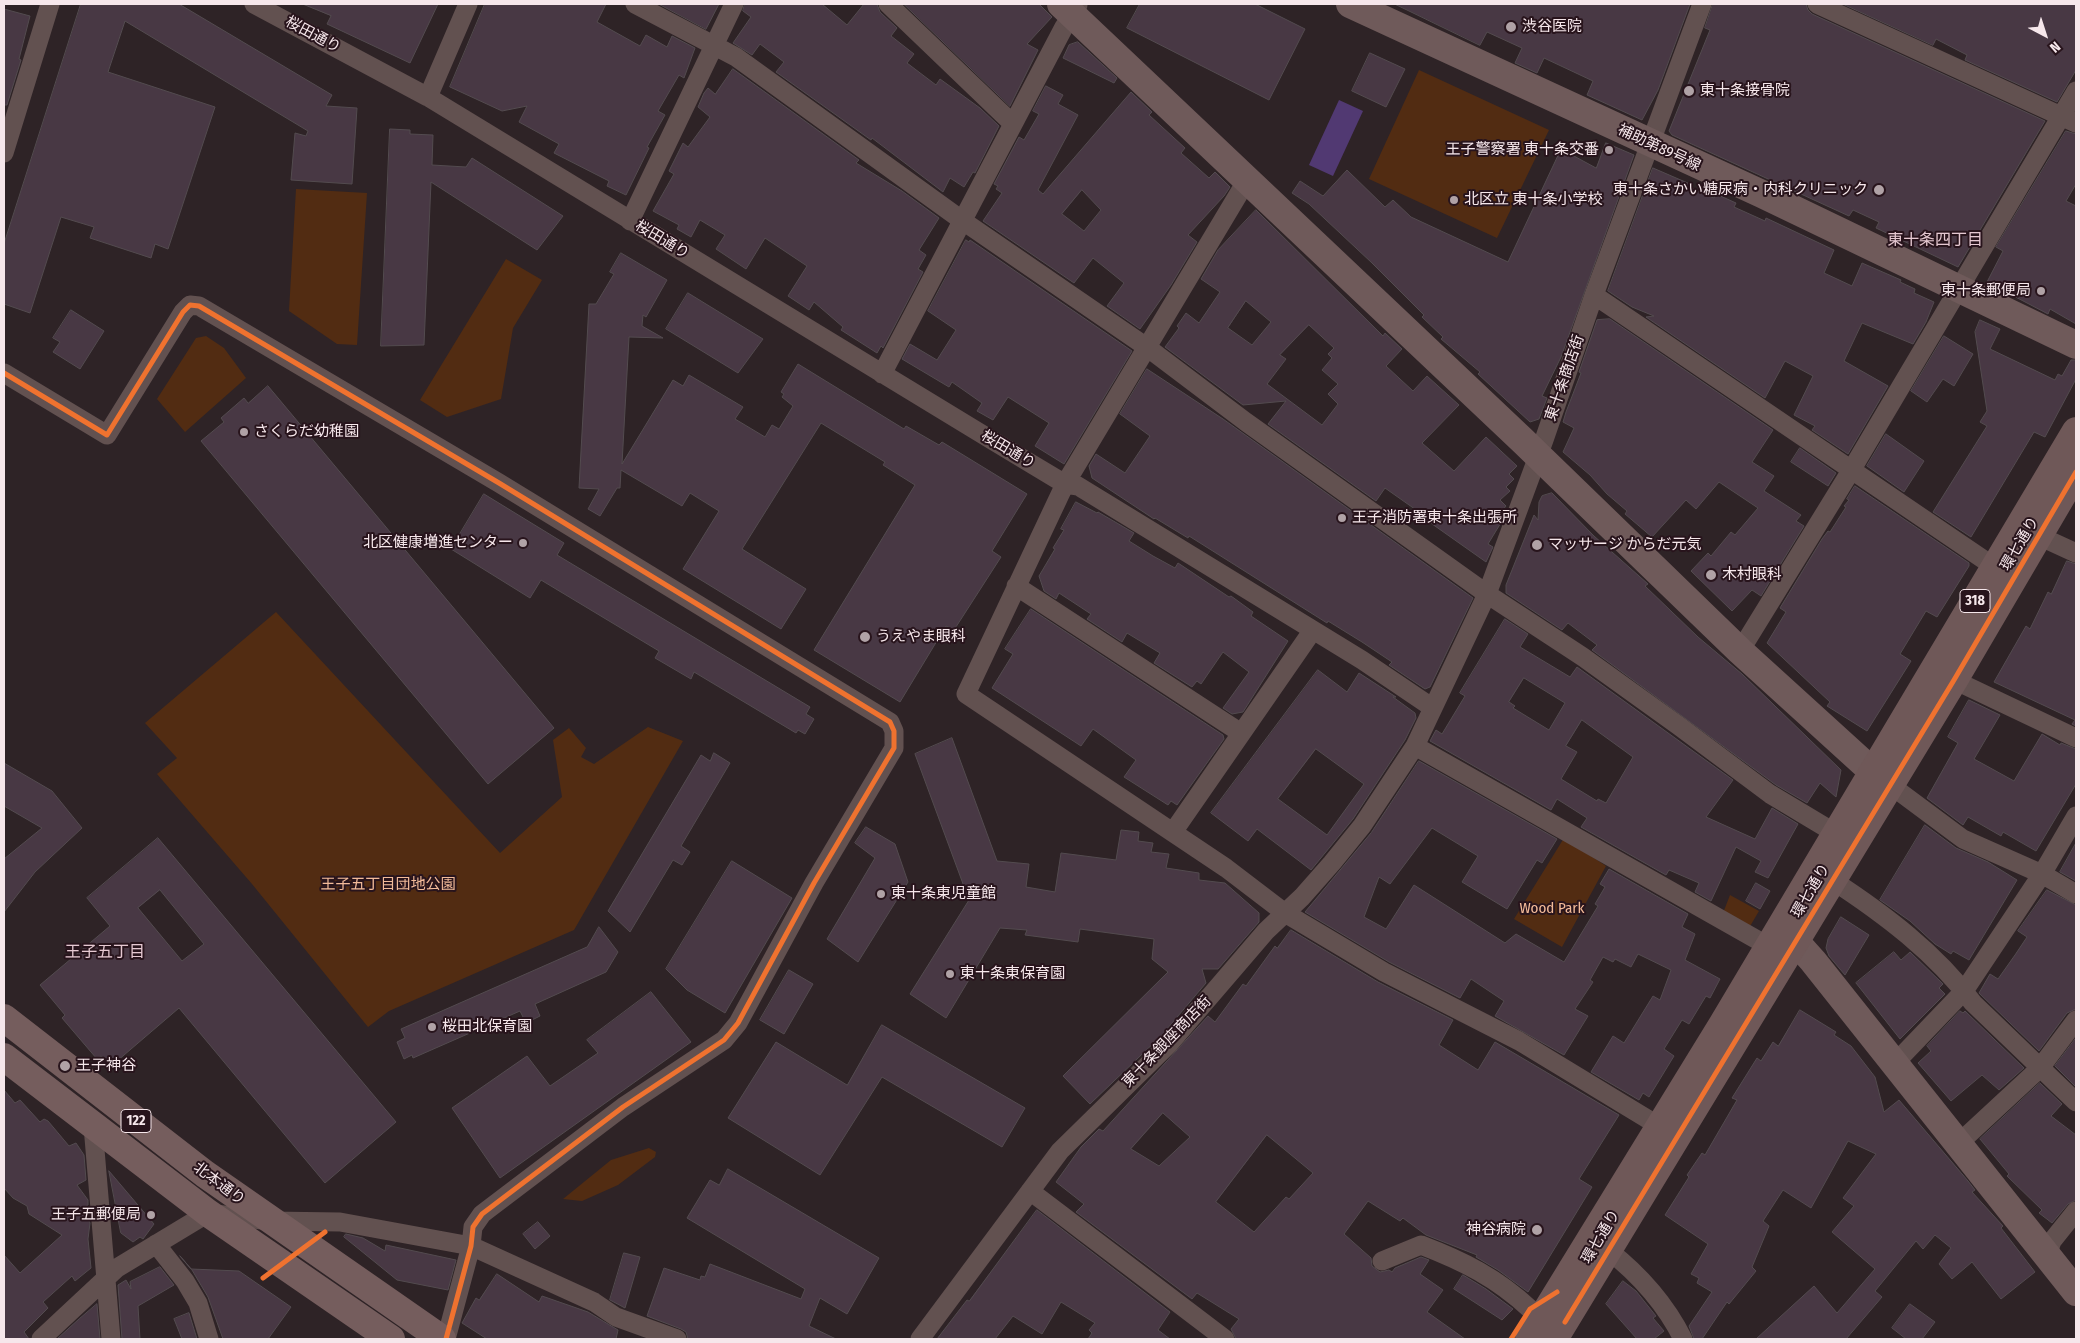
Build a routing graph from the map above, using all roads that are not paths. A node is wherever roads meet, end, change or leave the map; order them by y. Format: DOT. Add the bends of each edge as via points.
graph roads {
  1 [pos="50,4"];
  2 [pos="254,4"];
  3 [pos="468,4"];
  4 [pos="635,4"];
  5 [pos="734,4"];
  6 [pos="888,4"];
  7 [pos="1350,4"];
  8 [pos="1702,4"];
  9 [pos="1817,4"];
  10 [pos="1071,8"];
  11 [pos="715,46"];
  12 [pos="2076,91"];
  13 [pos="428,97"];
  14 [pos="2069,120"];
  15 [pos="1013,124"];
  16 [pos="8,128"];
  17 [pos="1651,144"];
  18 [pos="4,153"];
  19 [pos="1248,180"];
  20 [pos="630,220"];
  21 [pos="963,221"];
  22 [pos="1959,288"];
  23 [pos="1594,295"];
  24 [pos="2076,345"];
  25 [pos="1148,348"];
  26 [pos="4,373"];
  27 [pos="882,374"];
  28 [pos="2076,431"];
  29 [pos="1538,455"];
  30 [pos="1852,469"];
  31 [pos="2076,472"];
  32 [pos="1065,484"];
  33 [pos="2039,536"];
  34 [pos="2076,553"];
  35 [pos="1996,568"];
  36 [pos="1016,586"];
  37 [pos="1486,594"];
  38 [pos="1313,630"];
  39 [pos="1740,651"];
  40 [pos="1954,680"];
  41 [pos="1433,708"];
  42 [pos="1241,733"];
  43 [pos="2076,738"];
  44 [pos="1415,746"];
  45 [pos="1880,778"];
  46 [pos="2076,816"];
  47 [pos="1173,832"];
  48 [pos="1835,833"];
  49 [pos="2042,874"];
  50 [pos="1832,880"];
  51 [pos="2076,894"];
  52 [pos="1285,913"];
  53 [pos="1796,942"];
  54 [pos="1768,946"];
  55 [pos="1964,991"];
  56 [pos="4,1018"];
  57 [pos="2076,1020"];
  58 [pos="4,1057"];
  59 [pos="1894,1063"];
  60 [pos="2040,1068"];
  61 [pos="2076,1102"];
  62 [pos="93,1126"];
  63 [pos="1659,1126"];
  64 [pos="1958,1144"];
  65 [pos="1030,1191"];
  66 [pos="2076,1211"];
  67 [pos="208,1213"];
  68 [pos="270,1221"];
  69 [pos="156,1244"];
  70 [pos="471,1246"];
  71 [pos="1608,1250"];
  72 [pos="2047,1256"];
  73 [pos="1382,1261"];
  74 [pos="106,1277"];
  75 [pos="1556,1292"];
  76 [pos="2076,1292"];
  77 [pos="1530,1309"];
  78 [pos="1560,1333"];
  79 [pos="41,1339"];
  80 [pos="111,1339"];
  81 [pos="209,1339"];
  82 [pos="391,1339"];
  83 [pos="442,1339"];
  84 [pos="446,1339"];
  85 [pos="677,1339"];
  86 [pos="920,1339"];
  87 [pos="1225,1339"];
  88 [pos="1511,1339"];
  89 [pos="1529,1339"];
  90 [pos="1683,1339"];
  1 -- 16 [label="street"];
  2 -- 13 [label="street, 桜田通り"];
  3 -- 13 [label="street"];
  4 -- 11 [label="street"];
  5 -- 11 [label="street"];
  6 -- 15 [label="street"];
  7 -- 17 [label="street, 補助第89号線"];
  8 -- 17 [label="street, 東十条商店街"];
  9 -- 14 [label="street"];
  10 -- 15 [label="street" via="1064,28"];
  10 -- 19 [label="street"];
  11 -- 20 [label="street"];
  11 -- 21 [label="street" via="736,57"];
  12 -- 14 [label="street"];
  13 -- 20 [label="street, 桜田通り"];
  14 -- 22 [label="street"];
  15 -- 21 [label="street"];
  16 -- 18 [label="street"];
  17 -- 22 [label="street, 補助第89号線"];
  17 -- 23 [label="street, 東十条商店街"];
  19 -- 25 [label="street"];
  19 -- 29 [label="street"];
  20 -- 27 [label="street, 桜田通り"];
  21 -- 25 [label="street"];
  21 -- 27 [label="street"];
  22 -- 24 [label="street, 補助第89号線"];
  22 -- 30 [label="street"];
  23 -- 29 [label="street, 東十条商店街"];
  23 -- 30 [label="street"];
  25 -- 32 [label="street"];
  25 -- 37 [label="street"];
  26 -- 70 [label="street" via="107,435 183,312 190,305 199,306 890,722 894,748 814,882 738,1023 724,1040 623,1107 482,1214 473,1227"];
  27 -- 32 [label="street, 桜田通り"];
  28 -- 35 [label="main road, 環七通り / 318"];
  29 -- 37 [label="street, 東十条商店街"];
  29 -- 39 [label="street"];
  30 -- 35 [label="street"];
  30 -- 39 [label="street"];
  31 -- 33 [label="main road, 環七通り / 318"];
  32 -- 36 [label="street"];
  32 -- 38 [label="street, 桜田通り" via="1078,486"];
  33 -- 34 [label="street"];
  33 -- 40 [label="main road, 環七通り / 318"];
  35 -- 45 [label="main road, 環七通り / 318"];
  36 -- 42 [label="street"];
  36 -- 47 [label="street" via="966,694"];
  37 -- 41 [label="street, 東十条商店街"];
  37 -- 48 [label="street" via="1599,668 1770,794"];
  38 -- 41 [label="street, 桜田通り"];
  38 -- 42 [label="street"];
  39 -- 45 [label="street"];
  40 -- 43 [label="street"];
  40 -- 45 [label="main road, 環七通り / 318"];
  41 -- 44 [label="street, 東十条商店街"];
  42 -- 47 [label="street"];
  44 -- 52 [label="street, 東十条銀座商店街" via="1362,826"];
  44 -- 54 [label="street"];
  45 -- 48 [label="main road, 環七通り / 318"];
  45 -- 49 [label="street" via="1964,839"];
  45 -- 50 [label="main road, 環七通り / 318"];
  46 -- 49 [label="street"];
  47 -- 52 [label="street"];
  48 -- 54 [label="main road, 環七通り / 318"];
  49 -- 51 [label="street"];
  49 -- 55 [label="street"];
  50 -- 53 [label="main road, 環七通り / 318"];
  50 -- 55 [label="street" via="1895,923"];
  52 -- 63 [label="street" via="1384,972 1519,1041"];
  52 -- 65 [label="street, 東十条銀座商店街" via="1168,1044 1060,1150"];
  53 -- 59 [label="street"];
  53 -- 71 [label="main road, 環七通り / 318"];
  54 -- 63 [label="main road, 環七通り / 318"];
  55 -- 59 [label="street"];
  55 -- 60 [label="street"];
  56 -- 68 [label="highway, 北本通り / 122"];
  57 -- 60 [label="street"];
  58 -- 62 [label="highway, 北本通り / 122"];
  59 -- 64 [label="street"];
  60 -- 61 [label="street"];
  60 -- 64 [label="street"];
  62 -- 67 [label="highway, 北本通り / 122"];
  62 -- 74 [label="street"];
  63 -- 75 [label="main road, 環七通り / 318"];
  64 -- 72 [label="street"];
  65 -- 86 [label="street, 東十条銀座商店街"];
  65 -- 87 [label="street"];
  66 -- 72 [label="street" via="2052,1241"];
  67 -- 68 [label="street"];
  67 -- 69 [label="street"];
  67 -- 82 [label="highway, 北本通り / 122"];
  68 -- 70 [label="street" via="340,1222"];
  68 -- 83 [label="highway, 北本通り / 122"];
  69 -- 74 [label="street"];
  69 -- 81 [label="street" via="198,1302"];
  70 -- 84 [label="street"];
  70 -- 85 [label="street" via="594,1302 616,1317"];
  71 -- 78 [label="main road, 環七通り / 318"];
  71 -- 90 [label="street" via="1633,1269 1655,1294"];
  72 -- 76 [label="street"];
  73 -- 77 [label="street" via="1421,1245 1461,1260 1508,1289"];
  74 -- 79 [label="street"];
  74 -- 80 [label="street"];
  75 -- 77 [label="main road, 318"];
  75 -- 89 [label="main road, 環七通り / 318"];
  77 -- 88 [label="main road, 318"];
}
